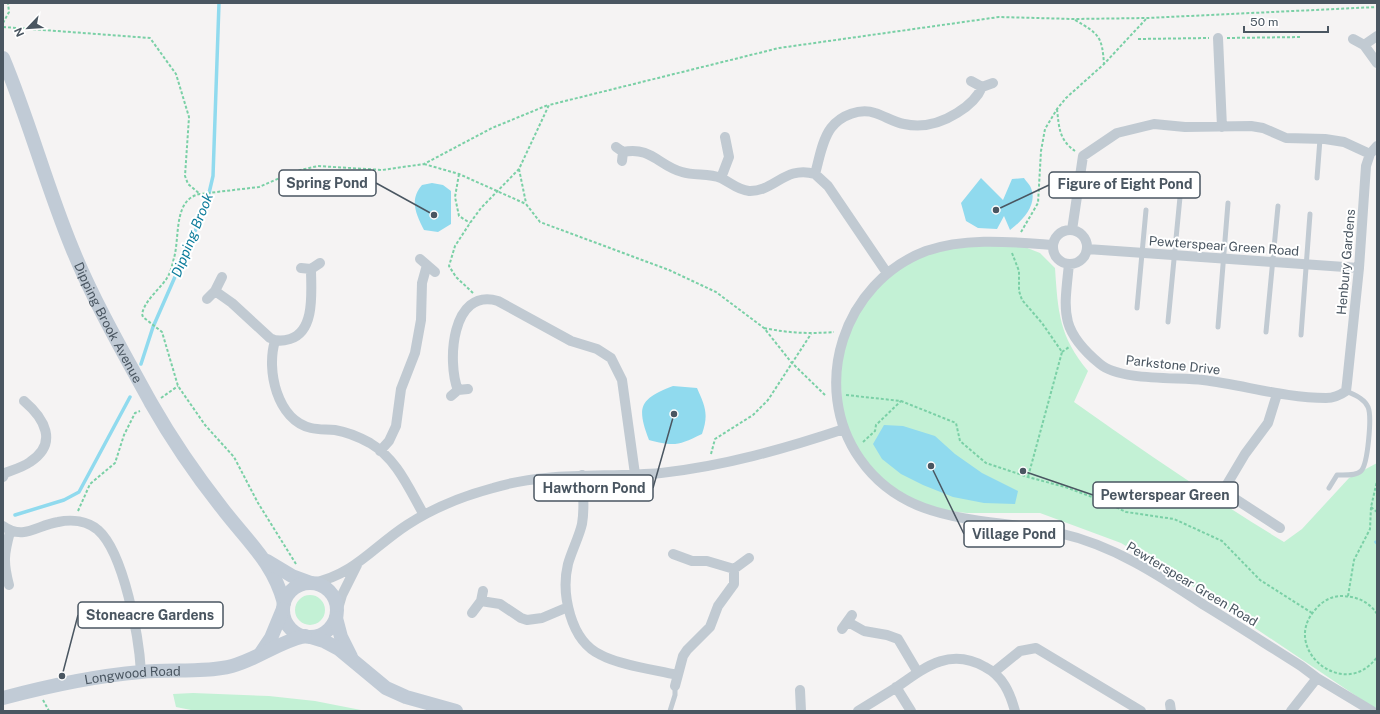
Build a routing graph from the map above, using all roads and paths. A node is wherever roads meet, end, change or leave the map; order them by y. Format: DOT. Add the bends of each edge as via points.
graph roads {
  1 [pos="8,3"];
  2 [pos="1377,7"];
  3 [pos="1147,18"];
  4 [pos="1074,19"];
  5 [pos="3,23"];
  6 [pos="3,27"];
  7 [pos="1377,36"];
  8 [pos="1218,38"];
  9 [pos="1353,39"];
  10 [pos="1364,45"];
  11 [pos="3,58"];
  12 [pos="1377,63"];
  13 [pos="1104,64"];
  14 [pos="971,81"];
  15 [pos="993,83"];
  16 [pos="982,87"];
  17 [pos="549,105"];
  18 [pos="1057,109"];
  19 [pos="1222,127"];
  20 [pos="725,137"];
  21 [pos="1320,139"];
  22 [pos="1373,150"];
  23 [pos="620,153"];
  24 [pos="1083,156"];
  25 [pos="424,164"];
  26 [pos="519,169"];
  27 [pos="459,174"];
  28 [pos="815,174"];
  29 [pos="721,178"];
  30 [pos="1318,178"];
  31 [pos="498,191"];
  32 [pos="200,194"];
  33 [pos="1180,198"];
  34 [pos="1228,203"];
  35 [pos="526,204"];
  36 [pos="1278,206"];
  37 [pos="1146,210"];
  38 [pos="1310,214"];
  39 [pos="470,223"];
  40 [pos="1072,230"];
  41 [pos="1017,232"];
  42 [pos="1053,245"];
  43 [pos="1087,249"];
  44 [pos="1012,252"];
  45 [pos="1141,253"];
  46 [pos="1175,255"];
  47 [pos="1224,259"];
  48 [pos="1272,262"];
  49 [pos="320,263"];
  50 [pos="1069,264"];
  51 [pos="1306,264"];
  52 [pos="427,265"];
  53 [pos="1359,268"];
  54 [pos="887,273"];
  55 [pos="222,277"];
  56 [pos="215,291"];
  57 [pos="207,299"];
  58 [pos="479,301"];
  59 [pos="1137,308"];
  60 [pos="1168,322"];
  61 [pos="1218,327"];
  62 [pos="764,328"];
  63 [pos="834,332"];
  64 [pos="1266,332"];
  65 [pos="811,334"];
  66 [pos="1301,335"];
  67 [pos="275,341"];
  68 [pos="791,362"];
  69 [pos="178,386"];
  70 [pos="1347,387"];
  71 [pos="459,392"];
  72 [pos="1277,394"];
  73 [pos="845,395"];
  74 [pos="826,396"];
  75 [pos="159,399"];
  76 [pos="24,401"];
  77 [pos="901,401"];
  78 [pos="145,408"];
  79 [pos="844,429"];
  80 [pos="861,444"];
  81 [pos="380,450"];
  82 [pos="710,466"];
  83 [pos="635,474"];
  84 [pos="582,475"];
  85 [pos="3,477"];
  86 [pos="1028,477"];
  87 [pos="1377,481"];
  88 [pos="1329,488"];
  89 [pos="1371,507"];
  90 [pos="1377,512"];
  91 [pos="424,516"];
  92 [pos="74,520"];
  93 [pos="1280,528"];
  94 [pos="7,529"];
  95 [pos="673,553"];
  96 [pos="749,558"];
  97 [pos="265,560"];
  98 [pos="358,564"];
  99 [pos="297,565"];
  100 [pos="734,569"];
  101 [pos="312,583"];
  102 [pos="9,585"];
  103 [pos="1348,596"];
  104 [pos="284,606"];
  105 [pos="568,608"];
  106 [pos="472,613"];
  107 [pos="1312,613"];
  108 [pos="1377,614"];
  109 [pos="336,615"];
  110 [pos="847,622"];
  111 [pos="308,637"];
  112 [pos="261,653"];
  113 [pos="1377,657"];
  114 [pos="354,660"];
  115 [pos="917,671"];
  116 [pos="141,672"];
  117 [pos="994,672"];
  118 [pos="677,675"];
  119 [pos="1317,678"];
  120 [pos="675,686"];
  121 [pos="896,687"];
  122 [pos="800,690"];
  123 [pos="3,698"];
  124 [pos="42,699"];
  125 [pos="50,711"];
  126 [pos="456,711"];
  127 [pos="670,711"];
  128 [pos="801,711"];
  129 [pos="858,711"];
  130 [pos="911,711"];
  131 [pos="1015,711"];
  132 [pos="1140,711"];
  133 [pos="1291,711"];
  134 [pos="1372,711"];
  1 -- 5 [label="path" via="9,12"];
  2 -- 3 [label="path"];
  3 -- 4 [label="path"];
  3 -- 13 [label="path"];
  4 -- 13 [label="path" via="1094,31 1102,44"];
  4 -- 17 [label="path" via="999,17 779,48"];
  6 -- 32 [label="path" via="150,38 176,74 189,117 185,176 188,184"];
  7 -- 10 [label="street"];
  8 -- 19 [label="street"];
  9 -- 10 [label="street"];
  10 -- 12 [label="street"];
  11 -- 97 [label="street, Dipping Brook Avenue" via="18,93 72,249 119,344 182,455 222,509"];
  13 -- 18 [label="path"];
  14 -- 16 [label="street"];
  15 -- 16 [label="street"];
  16 -- 28 [label="street" via="975,99 965,107 933,124 904,125 864,111 844,117 828,134"];
  17 -- 25 [label="path" via="492,128"];
  17 -- 26 [label="path"];
  18 -- 24 [label="path" via="1060,130 1067,145"];
  18 -- 41 [label="path" via="1045,129 1038,203 1022,232"];
  19 -- 21 [label="street" via="1251,126 1286,138"];
  19 -- 24 [label="street" via="1154,124 1117,133"];
  20 -- 29 [label="street" via="729,157"];
  21 -- 22 [label="street"];
  21 -- 30 [label="lane"];
  22 -- 53 [label="street, Henbury Gardens" via="1366,166"];
  23 -- 29 [label="street" via="637,150 683,173"];
  24 -- 40 [label="street"];
  25 -- 27 [label="path"];
  25 -- 32 [label="path" via="382,170 318,166 296,171 259,187"];
  26 -- 31 [label="path"];
  26 -- 35 [label="path"];
  27 -- 31 [label="path"];
  27 -- 39 [label="path" via="454,198 459,216"];
  28 -- 29 [label="street" via="789,174 756,190 738,188"];
  28 -- 54 [label="street" via="828,186"];
  31 -- 35 [label="path"];
  31 -- 39 [label="path"];
  32 -- 69 [label="path" via="186,200 181,211 170,273 143,310 143,317 160,329 165,337"];
  33 -- 46 [label="lane"];
  34 -- 47 [label="lane"];
  35 -- 62 [label="path" via="540,222 669,270 709,289"];
  36 -- 48 [label="lane"];
  37 -- 45 [label="lane"];
  38 -- 51 [label="lane"];
  39 -- 58 [label="path" via="455,246 449,266"];
  40 -- 42 [label="street" via="1058,235"];
  40 -- 43 [label="street" via="1082,235"];
  42 -- 50 [label="street" via="1055,256"];
  42 -- 54 [label="street, Pewterspear Green Road" via="992,242 950,245 927,251"];
  43 -- 45 [label="street, Pewterspear Green Road"];
  43 -- 50 [label="street" via="1083,259"];
  44 -- 86 [label="path" via="1019,271 1019,291 1022,300 1062,352"];
  45 -- 46 [label="street, Pewterspear Green Road"];
  45 -- 59 [label="lane"];
  46 -- 47 [label="street, Pewterspear Green Road"];
  46 -- 60 [label="lane"];
  47 -- 48 [label="street, Pewterspear Green Road"];
  47 -- 61 [label="lane"];
  48 -- 51 [label="street, Pewterspear Green Road"];
  48 -- 64 [label="lane"];
  49 -- 67 [label="street" via="306,269 310,304 305,328 293,338"];
  50 -- 72 [label="street, Parkstone Drive" via="1065,304 1067,323 1077,342 1101,365 1131,375 1203,380"];
  51 -- 53 [label="street, Pewterspear Green Road"];
  51 -- 66 [label="lane"];
  52 -- 81 [label="street" via="422,283 421,320 415,353 401,389 396,426 389,441"];
  53 -- 70 [label="street, Henbury Gardens"];
  54 -- 79 [label="street, Pewterspear Green Road" via="857,307 842,340 836,384"];
  55 -- 56 [label="street"];
  56 -- 57 [label="street"];
  56 -- 67 [label="street"];
  58 -- 71 [label="street" via="462,315 456,332 452,362"];
  58 -- 83 [label="street" via="498,302 571,341 597,349 611,358 622,380"];
  62 -- 65 [label="path" via="787,333"];
  62 -- 68 [label="path"];
  63 -- 65 [label="path"];
  65 -- 68 [label="path"];
  67 -- 81 [label="street" via="271,360 274,381 282,404 292,418 311,428 349,433"];
  68 -- 74 [label="path"];
  68 -- 82 [label="path" via="776,390 763,405 715,439"];
  69 -- 75 [label="path"];
  69 -- 99 [label="path" via="205,426 234,456 258,503"];
  70 -- 72 [label="street, Parkstone Drive" via="1338,397"];
  70 -- 88 [label="lane" via="1368,407 1370,422 1366,461 1362,470 1355,474 1338,475"];
  72 -- 93 [label="street" via="1268,423 1245,454 1223,491"];
  73 -- 77 [label="path"];
  76 -- 85 [label="street" via="35,411 47,439 43,451 30,462"];
  77 -- 80 [label="path"];
  77 -- 86 [label="path" via="956,423 960,441 986,463"];
  78 -- 92 [label="path" via="136,413 124,435 115,462 90,484"];
  79 -- 82 [label="street" via="794,446"];
  79 -- 119 [label="street, Pewterspear Green Road" via="853,450 867,468 887,488 904,499 945,515 1062,533 1120,554 1152,571"];
  81 -- 91 [label="street" via="400,473"];
  82 -- 83 [label="street"];
  83 -- 84 [label="street"];
  84 -- 91 [label="street" via="545,477 494,487"];
  84 -- 105 [label="street" via="582,525 566,575"];
  86 -- 107 [label="path" via="1065,487 1126,512 1174,519 1222,541 1260,580"];
  87 -- 89 [label="path"];
  89 -- 90 [label="path"];
  89 -- 103 [label="path" via="1370,529 1354,560"];
  91 -- 98 [label="street" via="389,537"];
  92 -- 94 [label="street" via="56,522 24,533"];
  92 -- 116 [label="street" via="97,529 108,541 116,557 135,626"];
  94 -- 102 [label="street" via="4,564"];
  95 -- 100 [label="street" via="692,561 707,561"];
  96 -- 100 [label="street"];
  97 -- 101 [label="street, Dipping Brook Avenue" via="292,576"];
  97 -- 104 [label="street, Dipping Brook Avenue" via="275,576"];
  98 -- 101 [label="street" via="328,580"];
  98 -- 109 [label="street" via="346,586"];
  100 -- 118 [label="street" via="734,584 718,606 710,627 687,650"];
  101 -- 104 [label="street" via="298,586 291,591"];
  101 -- 109 [label="street" via="328,590 334,597"];
  103 -- 107 [label="path" via="1337,596 1328,600 1318,605"];
  103 -- 108 [label="path" via="1367,603"];
  104 -- 111 [label="street" via="288,624 293,630"];
  104 -- 112 [label="street" via="271,638"];
  105 -- 106 [label="street" via="542,618 527,620 482,596"];
  105 -- 118 [label="street" via="581,637 600,655"];
  107 -- 113 [label="path" via="1305,636 1312,658 1319,666 1336,674 1353,673 1362,670"];
  109 -- 111 [label="street" via="326,631"];
  109 -- 114 [label="street" via="343,641"];
  110 -- 115 [label="street" via="864,631 898,639"];
  111 -- 112 [label="street, Longwood Road" via="292,639"];
  111 -- 114 [label="street" via="324,641"];
  112 -- 116 [label="street, Longwood Road" via="232,666 214,669"];
  114 -- 126 [label="street" via="386,688 406,697"];
  115 -- 117 [label="street" via="940,661 962,659 975,662"];
  115 -- 121 [label="street"];
  116 -- 123 [label="street, Longwood Road" via="71,681"];
  117 -- 131 [label="street" via="1010,693"];
  117 -- 132 [label="street" via="1020,651 1036,648"];
  118 -- 120 [label="street"];
  119 -- 133 [label="street"];
  119 -- 134 [label="street, Pewterspear Green Road"];
  120 -- 127 [label="lane"];
  121 -- 129 [label="street"];
  121 -- 130 [label="street"];
  122 -- 128 [label="street"];
  124 -- 125 [label="path"];
}
